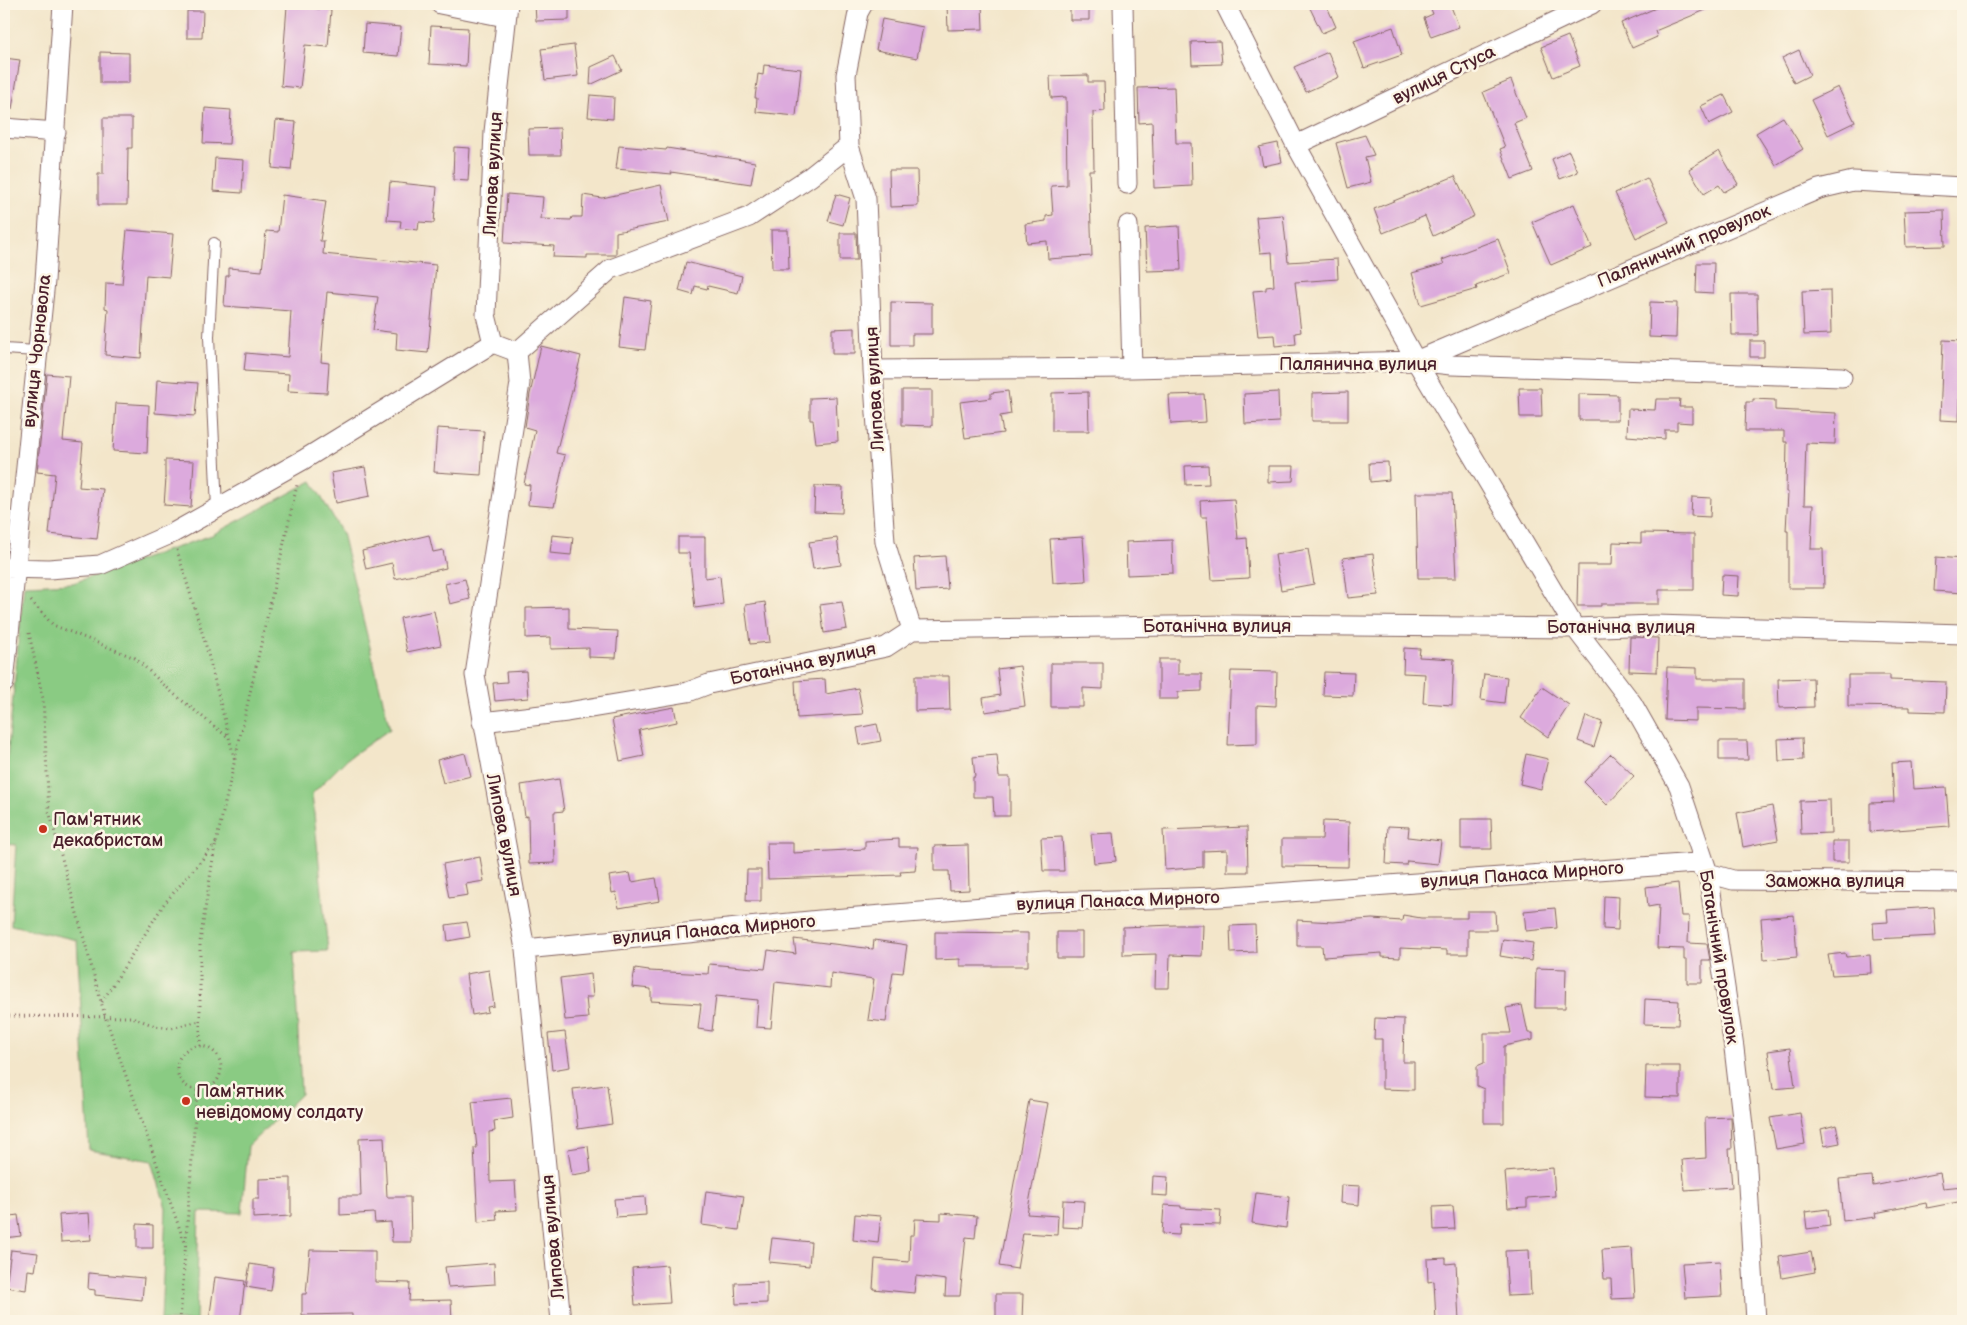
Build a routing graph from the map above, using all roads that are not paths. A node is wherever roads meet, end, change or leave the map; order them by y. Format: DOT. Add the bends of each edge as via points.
graph roads {
  1 [pos="63,4"];
  2 [pos="440,4"];
  3 [pos="863,4"];
  4 [pos="1123,4"];
  5 [pos="1225,4"];
  6 [pos="1592,4"];
  7 [pos="507,10"];
  8 [pos="4,128"];
  9 [pos="56,132"];
  10 [pos="849,146"];
  11 [pos="1296,146"];
  12 [pos="1127,184"];
  13 [pos="1963,187"];
  14 [pos="1128,225"];
  15 [pos="214,243"];
  16 [pos="493,344"];
  17 [pos="4,349"];
  18 [pos="37,351"];
  19 [pos="517,352"];
  20 [pos="1416,361"];
  21 [pos="1132,368"];
  22 [pos="873,370"];
  23 [pos="1842,377"];
  24 [pos="217,508"];
  25 [pos="10,569"];
  26 [pos="1575,628"];
  27 [pos="912,630"];
  28 [pos="1963,634"];
  29 [pos="4,683"];
  30 [pos="482,722"];
  31 [pos="1708,874"];
  32 [pos="1963,882"];
  33 [pos="525,949"];
  34 [pos="561,1321"];
  35 [pos="1756,1321"];
  1 -- 9 [label="street, вулиця Чорновола"];
  2 -- 7 [label="street"];
  3 -- 10 [label="street, Липова вулиця" via="858,13 846,75"];
  4 -- 12 [label="street"];
  5 -- 11 [label="street, Ботанічний провулок"];
  6 -- 11 [label="street, вулиця Стуса"];
  7 -- 16 [label="street, Липова вулиця" via="494,132 486,315"];
  8 -- 9 [label="street"];
  9 -- 18 [label="street, вулиця Чорновола"];
  10 -- 19 [label="street" via="750,217 611,269"];
  10 -- 22 [label="street, Липова вулиця" via="866,199"];
  11 -- 20 [label="street, Ботанічний провулок"];
  13 -- 20 [label="street, Паляничний провулок" via="1853,181 1819,189"];
  14 -- 21 [label="street"];
  15 -- 24 [label="lane" via="209,337"];
  16 -- 19 [label="street"];
  16 -- 24 [label="street" via="303,460"];
  17 -- 18 [label="lane"];
  18 -- 25 [label="street, вулиця Чорновола"];
  19 -- 30 [label="street, Липова вулиця" via="520,383 475,675"];
  20 -- 21 [label="street, Палянична вулиця"];
  20 -- 23 [label="street, Палянична вулиця" via="1452,365"];
  20 -- 26 [label="street, Ботанічний провулок"];
  21 -- 22 [label="street, Палянична вулиця"];
  22 -- 27 [label="street, Липова вулиця" via="885,542"];
  24 -- 25 [label="street" via="173,533 100,565"];
  25 -- 29 [label="street, вулиця Чорновола"];
  26 -- 27 [label="street, Ботанічна вулиця" via="1232,625"];
  26 -- 28 [label="street, Ботанічна вулиця" via="1655,625"];
  26 -- 31 [label="street, Ботанічний провулок" via="1632,703 1679,786"];
  27 -- 30 [label="street, Ботанічна вулиця" via="886,647 709,684 688,692"];
  30 -- 33 [label="street, Липова вулиця"];
  31 -- 32 [label="street, Заможна вулиця" via="1732,880"];
  31 -- 33 [label="street, вулиця Панаса Мирного" via="1696,863 1218,897 1046,902"];
  31 -- 35 [label="street, Ботанічний провулок" via="1746,1152"];
  33 -- 34 [label="street, Липова вулиця"];
}
